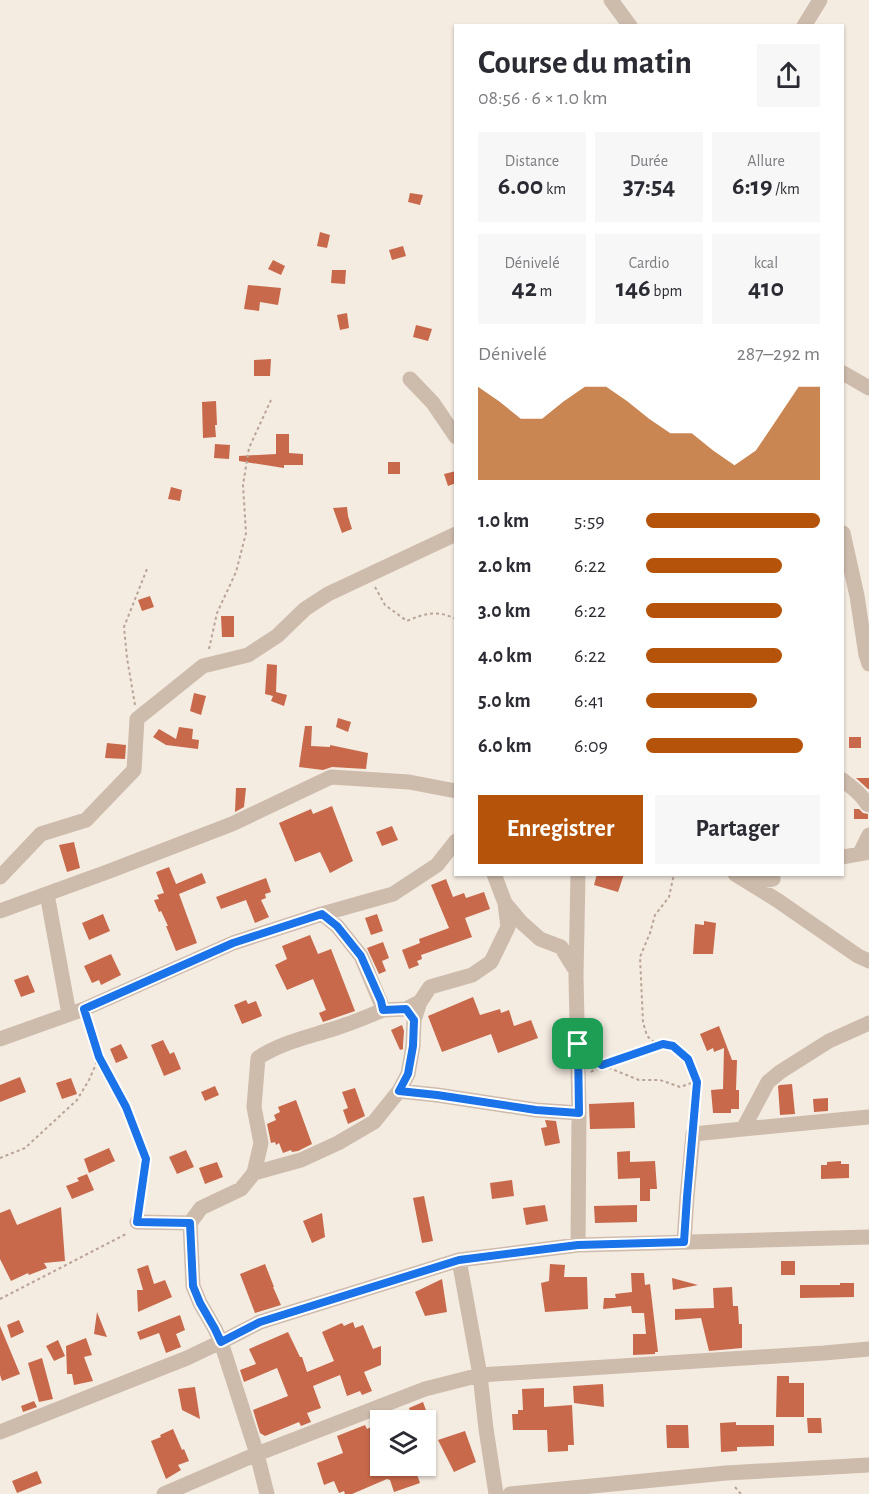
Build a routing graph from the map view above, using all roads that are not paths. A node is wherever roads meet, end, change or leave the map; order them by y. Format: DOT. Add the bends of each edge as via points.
graph roads {
  1 [pos="611,0"];
  2 [pos="819,0"];
  3 [pos="629,24"];
  4 [pos="805,24"];
  5 [pos="844,374"];
  6 [pos="410,379"];
  7 [pos="869,388"];
  8 [pos="454,434"];
  9 [pos="454,535"];
  10 [pos="845,552"];
  11 [pos="869,664"];
  12 [pos="844,781"];
  13 [pos="454,791"];
  14 [pos="869,805"];
  15 [pos="869,835"];
  16 [pos="454,843"];
  17 [pos="864,852"];
  18 [pos="844,857"];
  19 [pos="495,876"];
  20 [pos="578,876"];
  21 [pos="738,876"];
  22 [pos="772,876"];
  23 [pos="0,877"];
  24 [pos="749,883"];
  25 [pos="47,894"];
  26 [pos="505,903"];
  27 [pos="0,911"];
  28 [pos="322,914"];
  29 [pos="869,961"];
  30 [pos="576,971"];
  31 [pos="383,1010"];
  32 [pos="413,1010"];
  33 [pos="76,1011"];
  34 [pos="869,1023"];
  35 [pos="0,1038"];
  36 [pos="399,1091"];
  37 [pos="579,1113"];
  38 [pos="869,1117"];
  39 [pos="743,1129"];
  40 [pos="254,1173"];
  41 [pos="137,1222"];
  42 [pos="190,1223"];
  43 [pos="869,1237"];
  44 [pos="684,1242"];
  45 [pos="578,1245"];
  46 [pos="459,1260"];
  47 [pos="221,1342"];
  48 [pos="869,1349"];
  49 [pos="480,1375"];
  50 [pos="0,1432"];
  51 [pos="257,1454"];
  52 [pos="869,1465"];
  53 [pos="164,1494"];
  54 [pos="267,1494"];
  55 [pos="496,1494"];
  56 [pos="510,1494"];
  1 -- 3 [label="street"];
  2 -- 4 [label="street"];
  5 -- 7 [label="street"];
  6 -- 8 [label="street"];
  9 -- 23 [label="street" via="328,594 248,655 203,666 137,719 134,770 86,820 41,834"];
  10 -- 11 [label="street"];
  12 -- 14 [label="street"];
  13 -- 25 [label="street" via="409,782 331,777 232,824"];
  15 -- 17 [label="street"];
  16 -- 28 [label="street" via="437,864 393,894"];
  17 -- 18 [label="street"];
  19 -- 26 [label="street"];
  20 -- 30 [label="street"];
  21 -- 24 [label="street"];
  22 -- 24 [label="street" via="773,879"];
  24 -- 29 [label="street"];
  25 -- 27 [label="street"];
  25 -- 33 [label="street"];
  26 -- 30 [label="street" via="540,939 561,947"];
  26 -- 32 [label="street" via="508,927 491,962 472,975 430,987"];
  28 -- 31 [label="street" via="361,956"];
  28 -- 33 [label="street" via="233,943"];
  30 -- 37 [label="street"];
  31 -- 32 [label="street"];
  31 -- 40 [label="street" via="258,1058 254,1107 261,1143"];
  32 -- 36 [label="street" via="413,1046 408,1074"];
  33 -- 35 [label="street"];
  34 -- 39 [label="street" via="830,1041 768,1082"];
  36 -- 37 [label="street"];
  36 -- 40 [label="street" via="374,1122 338,1143 301,1160"];
  37 -- 45 [label="street"];
  38 -- 39 [label="street"];
  39 -- 44 [label="street" via="693,1134"];
  40 -- 42 [label="street" via="241,1189 201,1208"];
  41 -- 42 [label="street"];
  42 -- 47 [label="street" via="193,1286"];
  43 -- 44 [label="street"];
  44 -- 45 [label="street"];
  45 -- 46 [label="street"];
  46 -- 47 [label="street" via="260,1322"];
  46 -- 49 [label="street"];
  47 -- 50 [label="street"];
  47 -- 51 [label="street"];
  48 -- 49 [label="street"];
  49 -- 51 [label="street" via="425,1389"];
  49 -- 55 [label="street"];
  51 -- 53 [label="street"];
  51 -- 54 [label="street"];
  52 -- 56 [label="street" via="726,1473"];
}
